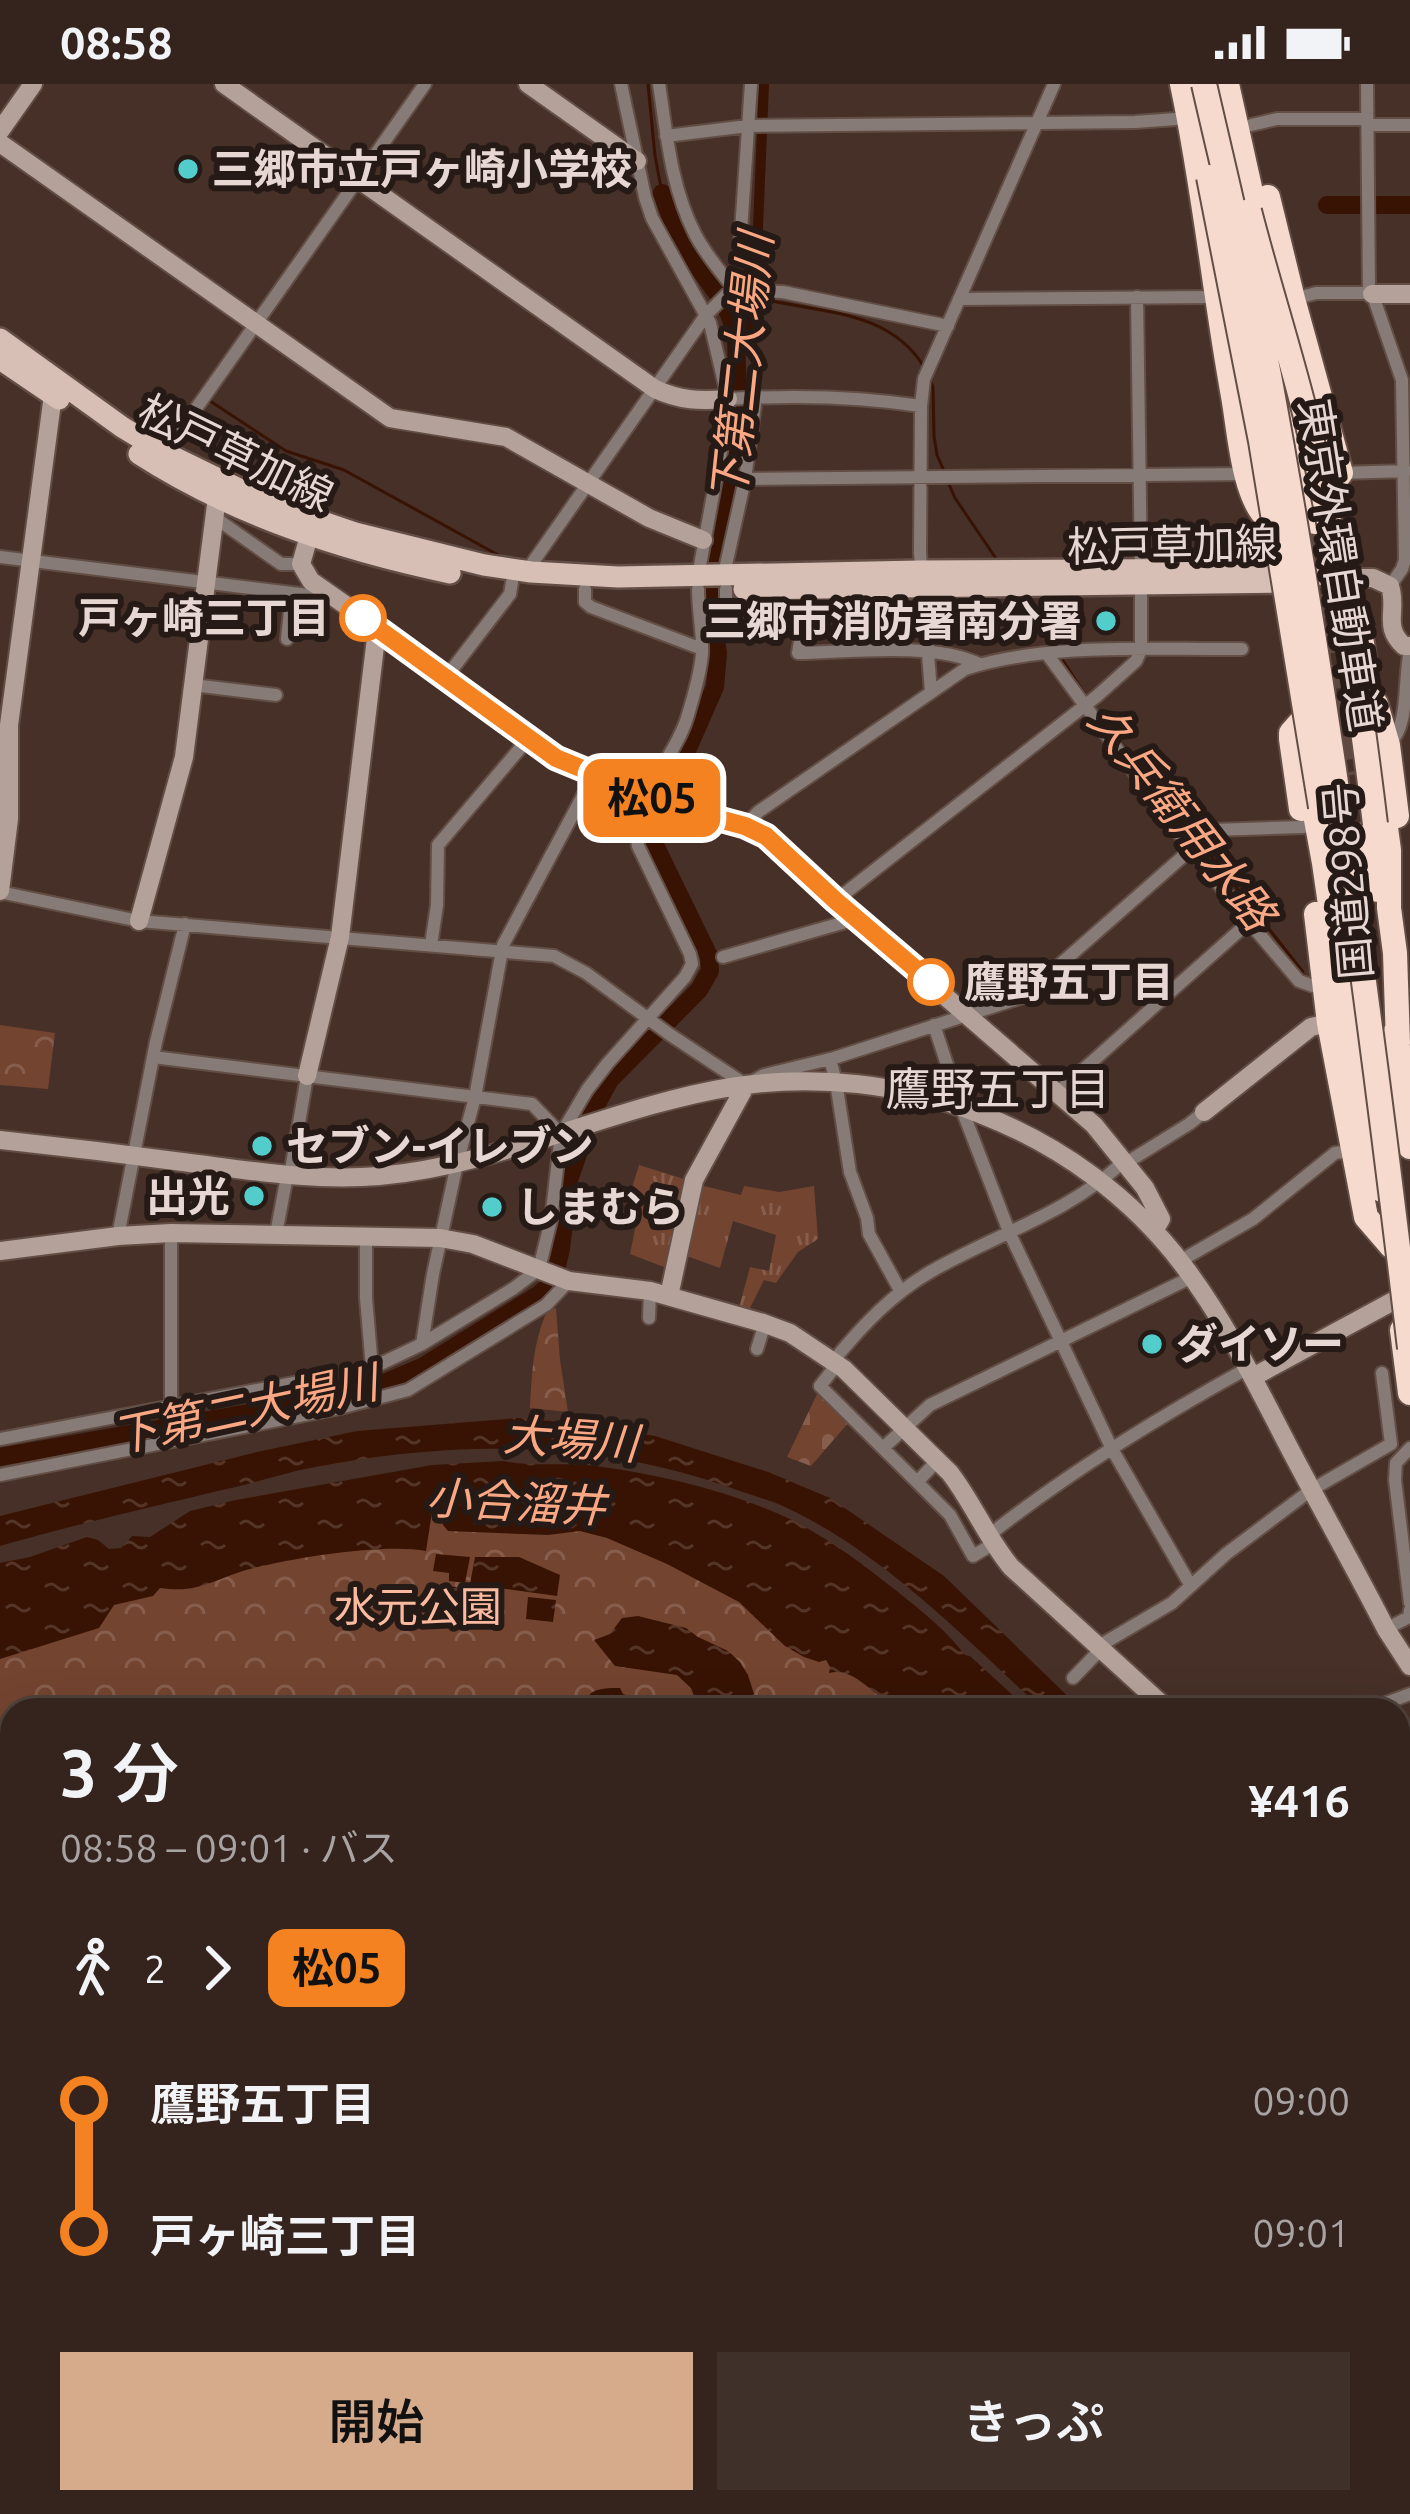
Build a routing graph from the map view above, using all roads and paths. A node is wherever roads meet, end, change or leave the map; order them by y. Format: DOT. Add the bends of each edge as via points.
graph roads {
  1 [pos="33,84"];
  2 [pos="224,84"];
  3 [pos="424,84"];
  4 [pos="528,84"];
  5 [pos="621,84"];
  6 [pos="659,84"];
  7 [pos="751,84"];
  8 [pos="1054,84"];
  9 [pos="1188,84"];
  10 [pos="1204,84"];
  11 [pos="1215,84"];
  12 [pos="1227,84"];
  13 [pos="1240,84"];
  14 [pos="1367,84"];
  15 [pos="1190,118"];
  16 [pos="1037,122"];
  17 [pos="1367,122"];
  18 [pos="1410,124"];
  19 [pos="1251,125"];
  20 [pos="750,126"];
  21 [pos="0,130"];
  22 [pos="666,136"];
  23 [pos="0,142"];
  24 [pos="637,161"];
  25 [pos="357,178"];
  26 [pos="1236,181"];
  27 [pos="737,290"];
  28 [pos="1370,294"];
  29 [pos="1410,294"];
  30 [pos="1137,297"];
  31 [pos="1215,297"];
  32 [pos="959,298"];
  33 [pos="1293,299"];
  34 [pos="706,315"];
  35 [pos="256,323"];
  36 [pos="948,326"];
  37 [pos="0,338"];
  38 [pos="0,359"];
  39 [pos="1271,369"];
  40 [pos="655,389"];
  41 [pos="53,395"];
  42 [pos="755,397"];
  43 [pos="728,399"];
  44 [pos="921,406"];
  45 [pos="161,459"];
  46 [pos="1407,471"];
  47 [pos="1140,475"];
  48 [pos="1247,475"];
  49 [pos="920,477"];
  50 [pos="745,478"];
  51 [pos="1337,478"];
  52 [pos="589,484"];
  53 [pos="216,507"];
  54 [pos="1276,521"];
  55 [pos="1315,522"];
  56 [pos="311,528"];
  57 [pos="703,539"];
  58 [pos="0,557"];
  59 [pos="30,560"];
  60 [pos="301,564"];
  61 [pos="1277,576"];
  62 [pos="521,577"];
  63 [pos="1141,577"];
  64 [pos="1351,578"];
  65 [pos="921,580"];
  66 [pos="698,582"];
  67 [pos="726,582"];
  68 [pos="206,583"];
  69 [pos="1390,586"];
  70 [pos="585,589"];
  71 [pos="327,592"];
  72 [pos="292,593"];
  73 [pos="381,631"];
  74 [pos="286,639"];
  75 [pos="1410,648"];
  76 [pos="702,649"];
  77 [pos="1242,649"];
  78 [pos="1141,650"];
  79 [pos="927,652"];
  80 [pos="1055,653"];
  81 [pos="980,664"];
  82 [pos="447,676"];
  83 [pos="1369,684"];
  84 [pos="194,685"];
  85 [pos="931,692"];
  86 [pos="276,695"];
  87 [pos="1091,701"];
  88 [pos="1299,724"];
  89 [pos="528,739"];
  90 [pos="1388,745"];
  91 [pos="594,775"];
  92 [pos="646,796"];
  93 [pos="745,826"];
  94 [pos="1304,827"];
  95 [pos="1387,827"];
  96 [pos="1334,838"];
  97 [pos="1190,848"];
  98 [pos="1324,863"];
  99 [pos="0,892"];
  100 [pos="836,901"];
  101 [pos="1389,908"];
  102 [pos="856,919"];
  103 [pos="139,921"];
  104 [pos="1249,922"];
  105 [pos="185,924"];
  106 [pos="340,937"];
  107 [pos="431,945"];
  108 [pos="1410,948"];
  109 [pos="502,951"];
  110 [pos="723,957"];
  111 [pos="1323,984"];
  112 [pos="968,1015"];
  113 [pos="650,1019"];
  114 [pos="1329,1022"];
  115 [pos="934,1025"];
  116 [pos="1398,1043"];
  117 [pos="153,1057"];
  118 [pos="830,1059"];
  119 [pos="307,1076"];
  120 [pos="836,1082"];
  121 [pos="746,1085"];
  122 [pos="1058,1092"];
  123 [pos="475,1097"];
  124 [pos="961,1107"];
  125 [pos="1204,1112"];
  126 [pos="561,1134"];
  127 [pos="0,1140"];
  128 [pos="1410,1144"];
  129 [pos="1352,1151"];
  130 [pos="133,1156"];
  131 [pos="1125,1162"];
  132 [pos="457,1164"];
  133 [pos="288,1176"];
  134 [pos="1101,1183"];
  135 [pos="1386,1204"];
  136 [pos="1410,1225"];
  137 [pos="1154,1232"];
  138 [pos="171,1233"];
  139 [pos="276,1234"];
  140 [pos="1010,1234"];
  141 [pos="366,1235"];
  142 [pos="118,1236"];
  143 [pos="440,1238"];
  144 [pos="1391,1246"];
  145 [pos="0,1251"];
  146 [pos="1186,1269"];
  147 [pos="541,1270"];
  148 [pos="566,1280"];
  149 [pos="901,1292"];
  150 [pos="659,1294"];
  151 [pos="1404,1294"];
  152 [pos="649,1318"];
  153 [pos="765,1323"];
  154 [pos="1061,1340"];
  155 [pos="422,1344"];
  156 [pos="757,1348"];
  157 [pos="1410,1348"];
  158 [pos="836,1362"];
  159 [pos="372,1368"];
  160 [pos="1250,1372"];
  161 [pos="1382,1373"];
  162 [pos="1410,1393"];
  163 [pos="872,1397"];
  164 [pos="171,1407"];
  165 [pos="852,1417"];
  166 [pos="903,1428"];
  167 [pos="0,1439"];
  168 [pos="883,1448"];
  169 [pos="1112,1449"];
  170 [pos="1382,1450"];
  171 [pos="1406,1452"];
  172 [pos="937,1461"];
  173 [pos="0,1475"];
  174 [pos="917,1482"];
  175 [pos="1311,1490"];
  176 [pos="970,1503"];
  177 [pos="950,1515"];
  178 [pos="990,1540"];
  179 [pos="1192,1586"];
  180 [pos="1410,1606"];
  181 [pos="1386,1629"];
  182 [pos="1100,1647"];
  183 [pos="1410,1666"];
  184 [pos="1073,1678"];
  185 [pos="1150,1694"];
  186 [pos="1146,1698"];
  187 [pos="1154,1698"];
  1 -- 21 [label="street"];
  2 -- 25 [label="street"];
  3 -- 25 [label="street"];
  4 -- 24 [label="street"];
  5 -- 24 [label="street"];
  6 -- 22 [label="street"];
  7 -- 20 [label="street"];
  8 -- 16 [label="street"];
  9 -- 15 [label="highway"];
  9 -- 39 [label="highway, 国道298号"];
  9 -- 98 [label="highway, bridge" via="1261,441"];
  10 -- 157 [label="highway, 東京外環自動車道, bridge" via="1270,383 1339,800"];
  11 -- 26 [label="highway, 東京外環自動車道"];
  12 -- 39 [label="highway, 国道298号" via="1251,184"];
  13 -- 19 [label="highway"];
  14 -- 17 [label="street"];
  15 -- 16 [label="street"];
  15 -- 31 [label="highway"];
  16 -- 20 [label="street"];
  16 -- 32 [label="street"];
  17 -- 18 [label="street"];
  17 -- 19 [label="street" via="1277,118"];
  17 -- 28 [label="street"];
  19 -- 33 [label="highway"];
  20 -- 22 [label="street"];
  20 -- 27 [label="street"];
  22 -- 27 [label="street" via="697,238"];
  23 -- 35 [label="street"];
  24 -- 34 [label="street" via="652,218"];
  25 -- 35 [label="street"];
  25 -- 40 [label="street"];
  26 -- 95 [label="highway, bridge" via="1311,438"];
  26 -- 136 [label="highway, 東京外環自動車道, bridge" via="1280,381 1344,755"];
  27 -- 34 [label="street"];
  27 -- 36 [label="street"];
  28 -- 29 [label="street"];
  28 -- 33 [label="street"];
  28 -- 46 [label="street" via="1402,380"];
  30 -- 31 [label="street"];
  30 -- 32 [label="street"];
  30 -- 47 [label="street"];
  31 -- 48 [label="highway"];
  32 -- 36 [label="street"];
  33 -- 51 [label="highway"];
  34 -- 40 [label="street"];
  34 -- 43 [label="street"];
  35 -- 45 [label="street"];
  35 -- 52 [label="street" via="390,418 506,437"];
  36 -- 44 [label="street"];
  37 -- 45 [label="main road, 松戸草加線"];
  38 -- 41 [label="main road, 松戸草加線"];
  39 -- 51 [label="highway, 国道298号" via="1315,427"];
  39 -- 54 [label="highway" via="1252,443"];
  39 -- 55 [label="highway, 国道298号"];
  40 -- 43 [label="street" via="677,399"];
  40 -- 52 [label="street"];
  41 -- 45 [label="main road, 松戸草加線"];
  41 -- 59 [label="street"];
  42 -- 43 [label="street"];
  42 -- 44 [label="street"];
  42 -- 50 [label="street"];
  43 -- 57 [label="street"];
  44 -- 49 [label="street"];
  45 -- 53 [label="main road, 松戸草加線"];
  45 -- 56 [label="main road, 松戸草加線"];
  46 -- 51 [label="street"];
  46 -- 69 [label="street" via="1405,560"];
  47 -- 48 [label="street"];
  47 -- 49 [label="street"];
  47 -- 63 [label="street"];
  48 -- 54 [label="highway" via="1259,511"];
  49 -- 50 [label="street"];
  49 -- 65 [label="street"];
  50 -- 67 [label="street"];
  51 -- 64 [label="highway, 国道298号"];
  52 -- 57 [label="street"];
  52 -- 62 [label="street"];
  53 -- 56 [label="main road, 松戸草加線"];
  53 -- 60 [label="street" via="281,563"];
  53 -- 68 [label="street"];
  54 -- 61 [label="highway"];
  56 -- 60 [label="street"];
  56 -- 62 [label="main road, 松戸草加線" via="393,561"];
  57 -- 66 [label="street"];
  58 -- 59 [label="street"];
  59 -- 68 [label="street"];
  59 -- 99 [label="street" via="9,724"];
  60 -- 71 [label="street"];
  61 -- 63 [label="main road, 松戸草加線"];
  61 -- 64 [label="main road, 松戸草加線"];
  61 -- 88 [label="highway"];
  62 -- 66 [label="main road, 松戸草加線"];
  62 -- 70 [label="main road, 松戸草加線"];
  62 -- 82 [label="street"];
  63 -- 65 [label="main road, 松戸草加線"];
  63 -- 78 [label="street"];
  64 -- 69 [label="street"];
  64 -- 83 [label="highway, 国道298号"];
  65 -- 67 [label="main road, 松戸草加線"];
  65 -- 79 [label="street"];
  66 -- 67 [label="main road, 松戸草加線"];
  66 -- 70 [label="main road, 松戸草加線"];
  66 -- 76 [label="street"];
  67 -- 79 [label="street" via="729,613 804,616 798,653"];
  68 -- 72 [label="street"];
  68 -- 84 [label="street"];
  69 -- 75 [label="street" via="1393,633"];
  70 -- 76 [label="street" via="591,608"];
  71 -- 72 [label="street"];
  71 -- 73 [label="street"];
  72 -- 74 [label="street"];
  73 -- 82 [label="street"];
  73 -- 106 [label="street"];
  75 -- 90 [label="street" via="1409,725"];
  76 -- 92 [label="street" via="686,723"];
  77 -- 78 [label="street"];
  78 -- 80 [label="street"];
  78 -- 87 [label="street"];
  79 -- 81 [label="street"];
  79 -- 85 [label="street"];
  80 -- 81 [label="street"];
  80 -- 87 [label="street"];
  81 -- 85 [label="street"];
  82 -- 89 [label="street"];
  83 -- 90 [label="highway"];
  83 -- 101 [label="highway, 国道298号"];
  84 -- 86 [label="street"];
  84 -- 103 [label="street" via="184,758"];
  85 -- 93 [label="street"];
  87 -- 97 [label="street"];
  87 -- 100 [label="street"];
  88 -- 94 [label="highway" via="1291,739"];
  88 -- 98 [label="highway"];
  89 -- 91 [label="street"];
  89 -- 107 [label="street" via="438,845"];
  90 -- 95 [label="highway"];
  91 -- 92 [label="street"];
  91 -- 109 [label="street"];
  92 -- 93 [label="street"];
  92 -- 113 [label="street" via="638,846 692,964"];
  93 -- 100 [label="street"];
  94 -- 97 [label="street" via="1213,830"];
  94 -- 111 [label="highway"];
  95 -- 101 [label="highway"];
  95 -- 108 [label="highway"];
  95 -- 116 [label="highway, 国道298号" via="1384,932"];
  96 -- 135 [label="highway, 国道298号"];
  97 -- 104 [label="street"];
  97 -- 112 [label="street" via="1024,997"];
  98 -- 135 [label="highway" via="1354,1071"];
  99 -- 103 [label="street"];
  100 -- 102 [label="street"];
  101 -- 116 [label="highway, 国道298号"];
  102 -- 110 [label="street"];
  102 -- 112 [label="street"];
  103 -- 105 [label="street"];
  104 -- 111 [label="street" via="1299,982"];
  104 -- 122 [label="street"];
  105 -- 106 [label="street"];
  105 -- 117 [label="street"];
  106 -- 107 [label="street"];
  106 -- 119 [label="street"];
  107 -- 109 [label="street"];
  109 -- 113 [label="street" via="554,956"];
  109 -- 123 [label="street"];
  111 -- 114 [label="highway"];
  112 -- 115 [label="street"];
  112 -- 122 [label="street"];
  113 -- 121 [label="street"];
  113 -- 126 [label="street" via="586,1090"];
  114 -- 125 [label="street"];
  114 -- 129 [label="highway"];
  115 -- 118 [label="street"];
  115 -- 124 [label="street"];
  116 -- 128 [label="highway, 国道298号"];
  117 -- 119 [label="street"];
  117 -- 130 [label="street"];
  118 -- 120 [label="street"];
  118 -- 121 [label="street"];
  119 -- 123 [label="street"];
  119 -- 133 [label="street"];
  120 -- 121 [label="street"];
  120 -- 124 [label="street"];
  120 -- 149 [label="street" via="869,1234"];
  121 -- 126 [label="street"];
  121 -- 150 [label="street" via="694,1180"];
  122 -- 131 [label="street"];
  123 -- 126 [label="street" via="532,1104"];
  123 -- 132 [label="street"];
  124 -- 134 [label="street" via="1030,1136"];
  124 -- 140 [label="street"];
  125 -- 131 [label="street"];
  126 -- 132 [label="street"];
  126 -- 147 [label="street"];
  127 -- 130 [label="street"];
  129 -- 144 [label="highway" via="1366,1217"];
  129 -- 146 [label="street" via="1335,1154"];
  130 -- 133 [label="street"];
  130 -- 142 [label="street"];
  131 -- 134 [label="street"];
  131 -- 137 [label="street" via="1161,1219"];
  132 -- 133 [label="street" via="363,1177"];
  132 -- 143 [label="street"];
  133 -- 139 [label="street"];
  134 -- 137 [label="street"];
  134 -- 140 [label="street"];
  135 -- 144 [label="highway, 国道298号"];
  137 -- 146 [label="street"];
  138 -- 139 [label="street"];
  138 -- 142 [label="street"];
  138 -- 164 [label="street"];
  139 -- 141 [label="street"];
  140 -- 149 [label="street"];
  140 -- 154 [label="street"];
  141 -- 143 [label="street"];
  141 -- 159 [label="street"];
  142 -- 145 [label="street"];
  143 -- 147 [label="street"];
  143 -- 155 [label="street"];
  144 -- 151 [label="highway, 国道298号"];
  146 -- 154 [label="street"];
  146 -- 160 [label="street"];
  147 -- 148 [label="street"];
  147 -- 155 [label="street"];
  148 -- 150 [label="street"];
  148 -- 173 [label="street" via="546,1305 408,1390"];
  149 -- 158 [label="street" via="863,1324"];
  150 -- 152 [label="street"];
  150 -- 153 [label="street"];
  151 -- 160 [label="street"];
  151 -- 162 [label="highway, 国道298号"];
  153 -- 156 [label="street"];
  153 -- 158 [label="street"];
  154 -- 166 [label="street" via="930,1405"];
  154 -- 169 [label="street"];
  155 -- 159 [label="street"];
  158 -- 163 [label="street"];
  158 -- 165 [label="street" via="820,1386"];
  159 -- 164 [label="street"];
  160 -- 169 [label="street"];
  160 -- 175 [label="street"];
  161 -- 170 [label="street" via="1391,1444"];
  163 -- 165 [label="street"];
  163 -- 166 [label="street"];
  164 -- 167 [label="street"];
  165 -- 168 [label="street"];
  166 -- 168 [label="street"];
  166 -- 172 [label="street"];
  168 -- 174 [label="street"];
  169 -- 178 [label="street" via="1043,1492"];
  169 -- 179 [label="street"];
  170 -- 171 [label="street"];
  170 -- 175 [label="street"];
  171 -- 180 [label="street" via="1395,1480"];
  172 -- 174 [label="street"];
  172 -- 176 [label="street"];
  174 -- 177 [label="street"];
  175 -- 179 [label="street"];
  175 -- 181 [label="street"];
  176 -- 177 [label="street"];
  176 -- 178 [label="street"];
  177 -- 178 [label="street" via="973,1556"];
  178 -- 182 [label="street"];
  179 -- 182 [label="street"];
  180 -- 181 [label="street" via="1409,1618"];
  181 -- 183 [label="street"];
  182 -- 184 [label="street"];
  182 -- 185 [label="street"];
  185 -- 186 [label="street"];
  185 -- 187 [label="street"];
}
